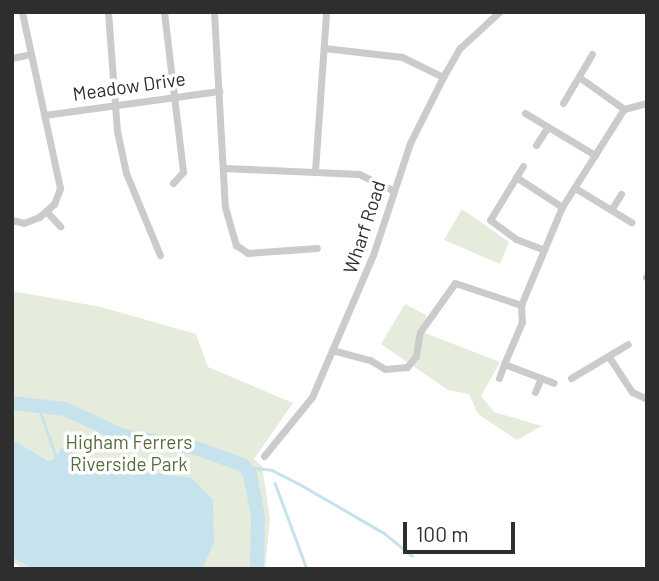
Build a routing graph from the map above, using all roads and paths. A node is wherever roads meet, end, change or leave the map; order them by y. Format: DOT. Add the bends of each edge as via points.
graph roads {
  1 [pos="22,12"];
  2 [pos="108,12"];
  3 [pos="164,12"];
  4 [pos="214,12"];
  5 [pos="326,12"];
  6 [pos="499,12"];
  7 [pos="324,48"];
  8 [pos="31,54"];
  9 [pos="592,54"];
  10 [pos="12,58"];
  11 [pos="443,77"];
  12 [pos="579,77"];
  13 [pos="219,91"];
  14 [pos="171,95"];
  15 [pos="111,103"];
  16 [pos="563,103"];
  17 [pos="647,103"];
  18 [pos="624,109"];
  19 [pos="525,113"];
  20 [pos="44,115"];
  21 [pos="547,128"];
  22 [pos="536,145"];
  23 [pos="595,155"];
  24 [pos="523,166"];
  25 [pos="223,168"];
  26 [pos="315,171"];
  27 [pos="516,177"];
  28 [pos="173,183"];
  29 [pos="575,188"];
  30 [pos="392,190"];
  31 [pos="621,194"];
  32 [pos="562,207"];
  33 [pos="611,209"];
  34 [pos="46,211"];
  35 [pos="12,220"];
  36 [pos="631,222"];
  37 [pos="60,226"];
  38 [pos="317,248"];
  39 [pos="544,250"];
  40 [pos="160,255"];
  41 [pos="522,305"];
  42 [pos="628,344"];
  43 [pos="332,350"];
  44 [pos="609,357"];
  45 [pos="504,365"];
  46 [pos="499,378"];
  47 [pos="541,378"];
  48 [pos="571,378"];
  49 [pos="554,383"];
  50 [pos="535,392"];
  51 [pos="647,399"];
  52 [pos="264,456"];
  1 -- 8 [label="street"];
  2 -- 15 [label="street"];
  3 -- 14 [label="street" via="170,34"];
  4 -- 13 [label="street"];
  5 -- 7 [label="street"];
  6 -- 11 [label="street, Wharf Road" via="460,48"];
  7 -- 11 [label="street" via="402,57"];
  7 -- 26 [label="street"];
  8 -- 10 [label="street"];
  8 -- 20 [label="street"];
  9 -- 12 [label="street"];
  11 -- 30 [label="street, Wharf Road"];
  12 -- 16 [label="street"];
  12 -- 18 [label="street"];
  13 -- 14 [label="street, Meadow Drive"];
  13 -- 25 [label="street"];
  14 -- 15 [label="street, Meadow Drive"];
  14 -- 28 [label="street" via="183,172"];
  15 -- 20 [label="street, Meadow Drive"];
  15 -- 40 [label="street" via="126,173"];
  17 -- 18 [label="street"];
  18 -- 23 [label="street"];
  19 -- 21 [label="street"];
  20 -- 34 [label="street" via="60,188"];
  21 -- 22 [label="street"];
  21 -- 23 [label="street"];
  23 -- 29 [label="street"];
  24 -- 27 [label="street"];
  25 -- 26 [label="street"];
  25 -- 38 [label="street" via="225,207 241,251"];
  26 -- 30 [label="street" via="359,174"];
  27 -- 32 [label="street"];
  27 -- 39 [label="street" via="491,217 492,224"];
  29 -- 32 [label="street"];
  29 -- 33 [label="street"];
  30 -- 43 [label="street, Wharf Road" via="373,255"];
  31 -- 33 [label="street"];
  32 -- 39 [label="street"];
  33 -- 36 [label="street"];
  34 -- 35 [label="street" via="24,223"];
  34 -- 37 [label="street"];
  39 -- 41 [label="street"];
  41 -- 43 [label="street" via="455,283 420,332 416,356 407,367 385,369"];
  41 -- 45 [label="street" via="522,322"];
  42 -- 44 [label="street"];
  43 -- 52 [label="street, Wharf Road" via="312,397"];
  44 -- 48 [label="street"];
  44 -- 51 [label="street" via="632,392"];
  45 -- 46 [label="street"];
  45 -- 47 [label="street"];
  47 -- 49 [label="street"];
  47 -- 50 [label="street"];
}
